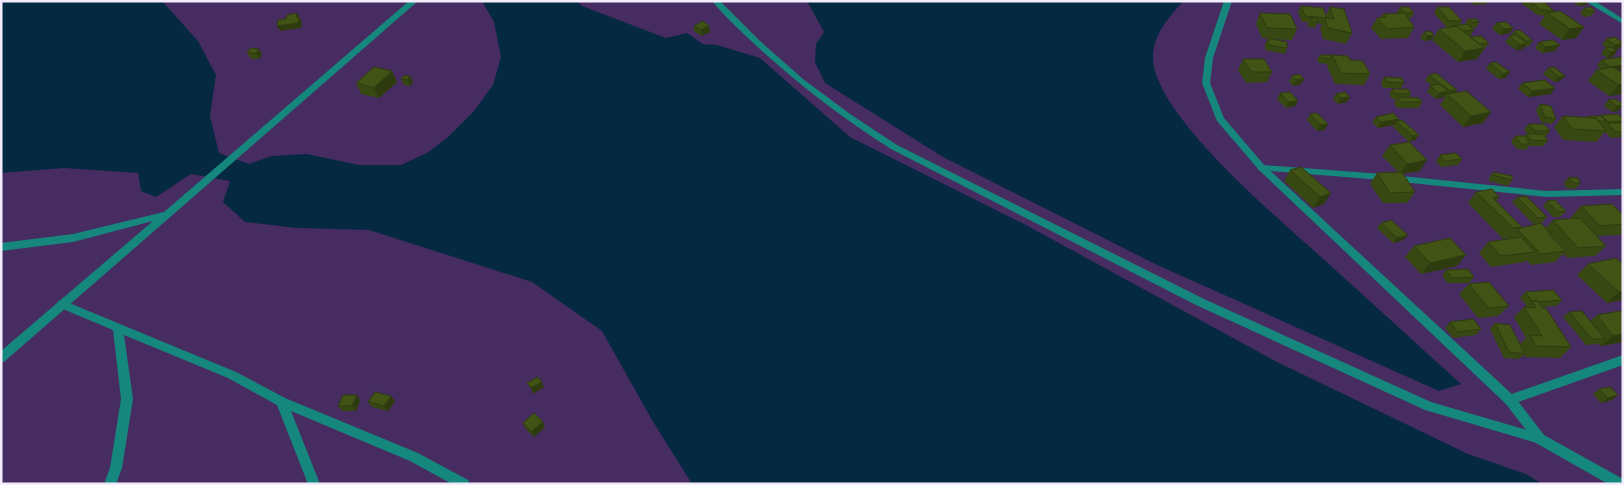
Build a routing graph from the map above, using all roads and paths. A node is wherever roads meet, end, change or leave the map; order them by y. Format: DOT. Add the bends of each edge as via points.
graph roads {
  1 [pos="414,1"];
  2 [pos="716,1"];
  3 [pos="1228,1"];
  4 [pos="1589,1"];
  5 [pos="1623,22"];
  6 [pos="1262,168"];
  7 [pos="1623,192"];
  8 [pos="165,214"];
  9 [pos="1,247"];
  10 [pos="62,304"];
  11 [pos="118,328"];
  12 [pos="1,358"];
  13 [pos="1623,360"];
  14 [pos="1510,400"];
  15 [pos="280,402"];
  16 [pos="1540,439"];
  17 [pos="110,484"];
  18 [pos="314,484"];
  19 [pos="464,484"];
  20 [pos="1620,484"];
  1 -- 8 [label="street"];
  2 -- 16 [label="street" via="738,25 833,106 894,147 1200,302 1429,406"];
  3 -- 6 [label="street" via="1209,58 1206,82 1220,119"];
  4 -- 5 [label="street"];
  6 -- 7 [label="street" via="1547,194"];
  6 -- 14 [label="street"];
  8 -- 9 [label="street" via="73,238"];
  8 -- 10 [label="street"];
  10 -- 11 [label="street"];
  10 -- 12 [label="street"];
  11 -- 15 [label="street" via="232,375"];
  11 -- 17 [label="street" via="127,399 116,468"];
  13 -- 14 [label="street"];
  14 -- 16 [label="street"];
  15 -- 18 [label="street"];
  15 -- 19 [label="street" via="414,457"];
  16 -- 20 [label="street"];
}
